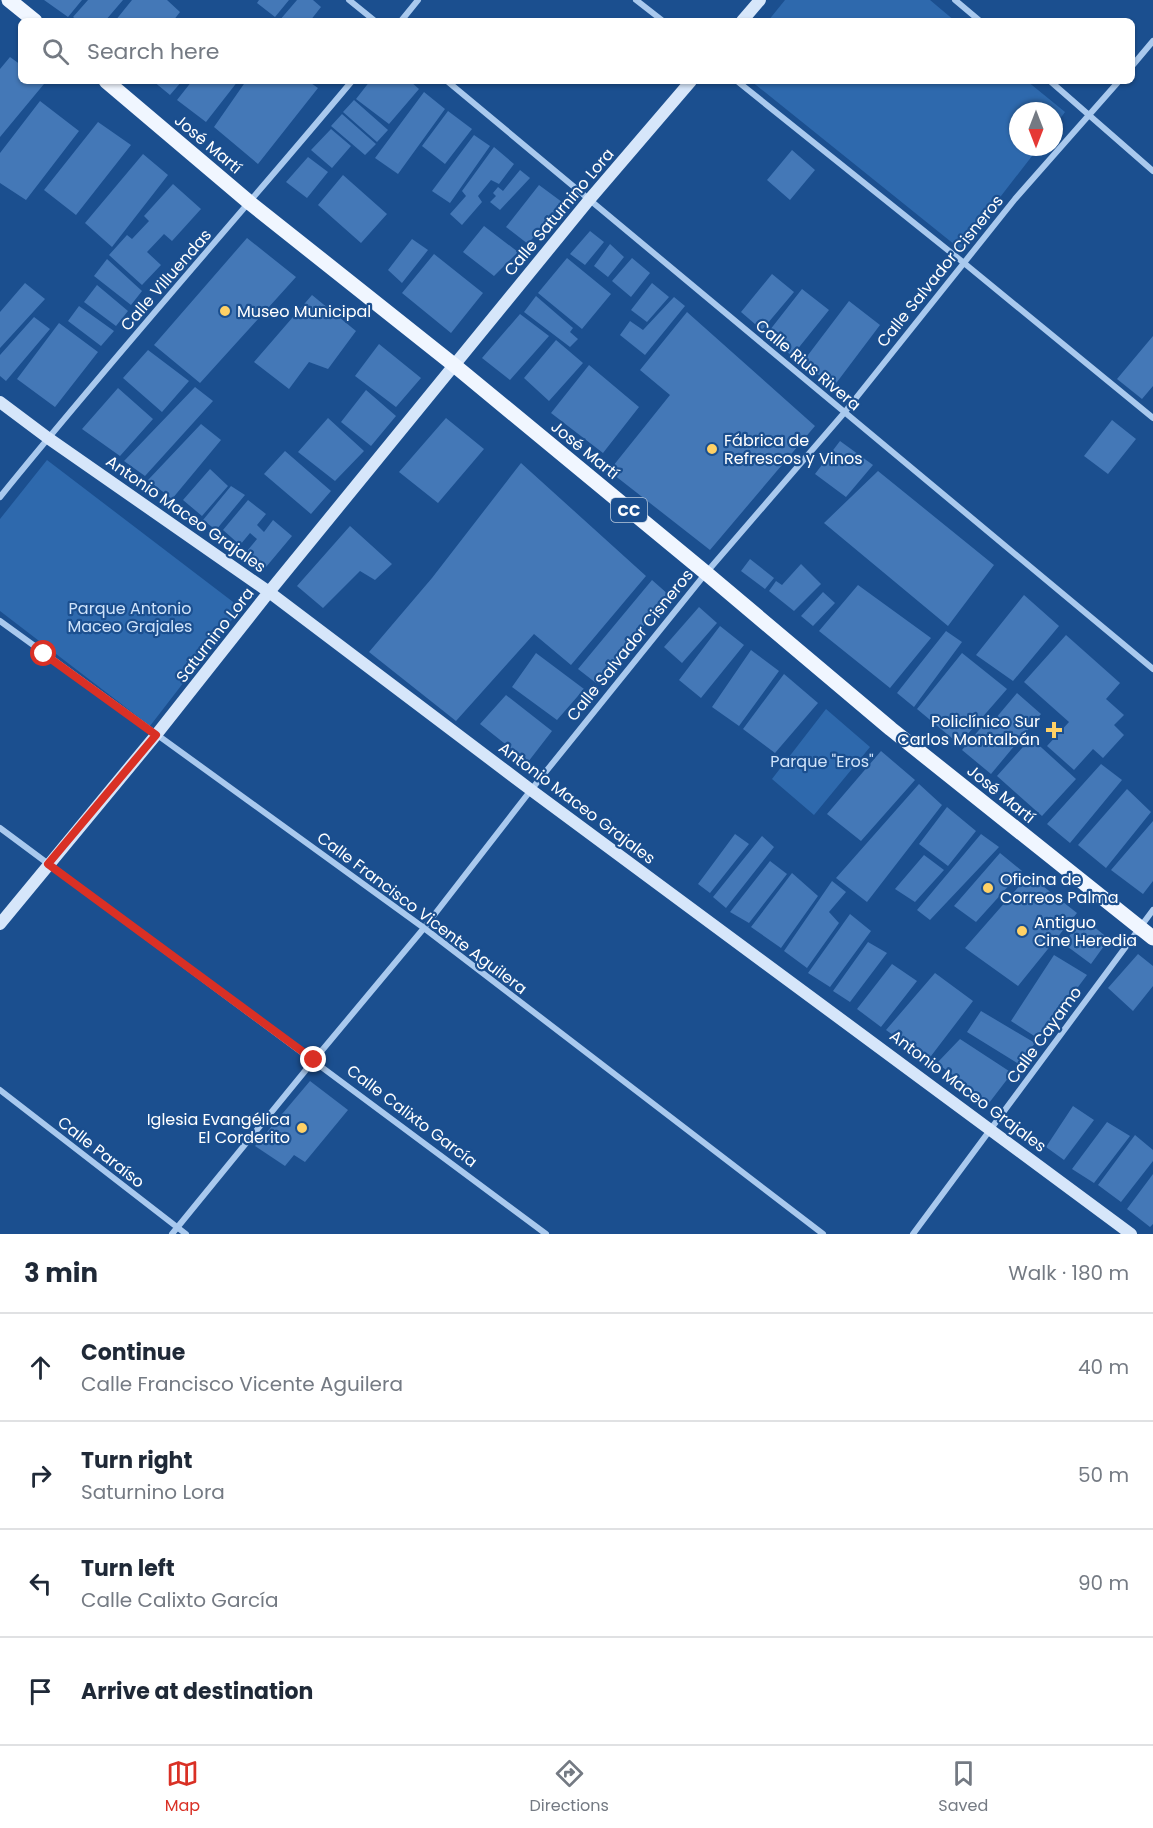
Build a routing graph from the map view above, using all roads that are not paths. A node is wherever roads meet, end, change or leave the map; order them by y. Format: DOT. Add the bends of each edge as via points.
graph roads {
  1 [pos="9,0"];
  2 [pos="350,0"];
  3 [pos="418,0"];
  4 [pos="636,0"];
  5 [pos="760,0"];
  6 [pos="955,0"];
  7 [pos="31,18"];
  8 [pos="371,18"];
  9 [pos="403,18"];
  10 [pos="659,18"];
  11 [pos="745,18"];
  12 [pos="976,18"];
  13 [pos="1153,41"];
  14 [pos="1135,62"];
  15 [pos="110,84"];
  16 [pos="349,84"];
  17 [pos="451,84"];
  18 [pos="688,84"];
  19 [pos="741,84"];
  20 [pos="1053,84"];
  21 [pos="1116,84"];
  22 [pos="1089,115"];
  23 [pos="1153,171"];
  24 [pos="589,200"];
  25 [pos="250,203"];
  26 [pos="964,263"];
  27 [pos="454,365"];
  28 [pos="0,402"];
  29 [pos="844,413"];
  30 [pos="1153,418"];
  31 [pos="48,438"];
  32 [pos="0,497"];
  33 [pos="706,573"];
  34 [pos="269,592"];
  35 [pos="0,621"];
  36 [pos="1153,669"];
  37 [pos="156,735"];
  38 [pos="531,790"];
  39 [pos="0,828"];
  40 [pos="48,864"];
  41 [pos="1153,910"];
  42 [pos="0,924"];
  43 [pos="1140,927"];
  44 [pos="424,928"];
  45 [pos="1153,938"];
  46 [pos="314,1060"];
  47 [pos="0,1090"];
  48 [pos="992,1129"];
  49 [pos="177,1227"];
  50 [pos="172,1234"];
  51 [pos="186,1234"];
  52 [pos="546,1234"];
  53 [pos="823,1234"];
  54 [pos="913,1234"];
  55 [pos="1131,1234"];
  1 -- 7 [label="main road"];
  2 -- 8 [label="street"];
  3 -- 9 [label="street"];
  4 -- 10 [label="street"];
  5 -- 11 [label="street"];
  6 -- 12 [label="street"];
  13 -- 14 [label="street"];
  15 -- 25 [label="main road, José Martí / CC"];
  16 -- 25 [label="street, Calle Villuendas"];
  17 -- 24 [label="street, Calle Rius Rivera"];
  18 -- 24 [label="street, Calle Saturnino Lora"];
  19 -- 26 [label="street"];
  20 -- 22 [label="street"];
  21 -- 22 [label="street, Calle Salvador Cisneros"];
  22 -- 23 [label="street"];
  22 -- 26 [label="street, Calle Salvador Cisneros"];
  24 -- 27 [label="street, Calle Saturnino Lora"];
  24 -- 29 [label="street, Calle Rius Rivera"];
  25 -- 27 [label="main road, José Martí / CC"];
  25 -- 31 [label="street, Calle Villuendas"];
  26 -- 29 [label="street, Calle Salvador Cisneros"];
  26 -- 30 [label="street"];
  27 -- 33 [label="main road, José Martí / CC"];
  27 -- 34 [label="street, Saturnino Lora"];
  28 -- 31 [label="street, Antonio Maceo Grajales"];
  29 -- 33 [label="street, Calle Salvador Cisneros"];
  29 -- 36 [label="street, Calle Rius Rivera"];
  31 -- 32 [label="street, Calle Villuendas"];
  31 -- 34 [label="street, Antonio Maceo Grajales"];
  33 -- 38 [label="street, Calle Salvador Cisneros"];
  33 -- 43 [label="main road, José Martí / CC" via="891,729"];
  34 -- 37 [label="street, Saturnino Lora"];
  34 -- 38 [label="street, Antonio Maceo Grajales"];
  35 -- 37 [label="street, Calle Francisco Vicente Aguilera"];
  37 -- 40 [label="street, Saturnino Lora"];
  37 -- 44 [label="street, Calle Francisco Vicente Aguilera"];
  38 -- 44 [label="street, Calle Salvador Cisneros"];
  38 -- 48 [label="street, Antonio Maceo Grajales"];
  39 -- 40 [label="street, Calle Calixto García"];
  40 -- 42 [label="street, Saturnino Lora"];
  40 -- 46 [label="street, Calle Calixto García"];
  41 -- 43 [label="street, Calle Cayamo"];
  43 -- 45 [label="main road, José Martí / CC"];
  43 -- 48 [label="street, Calle Cayamo"];
  44 -- 46 [label="street, Calle Salvador Cisneros"];
  44 -- 53 [label="street, Calle Francisco Vicente Aguilera"];
  46 -- 49 [label="street, Calle Salvador Cisneros"];
  46 -- 52 [label="street, Calle Calixto García"];
  47 -- 49 [label="street, Calle Paraíso"];
  48 -- 54 [label="street, Calle Cayamo"];
  48 -- 55 [label="street, Antonio Maceo Grajales"];
  49 -- 50 [label="street, Calle Salvador Cisneros"];
  49 -- 51 [label="street, Calle Paraíso"];
}
